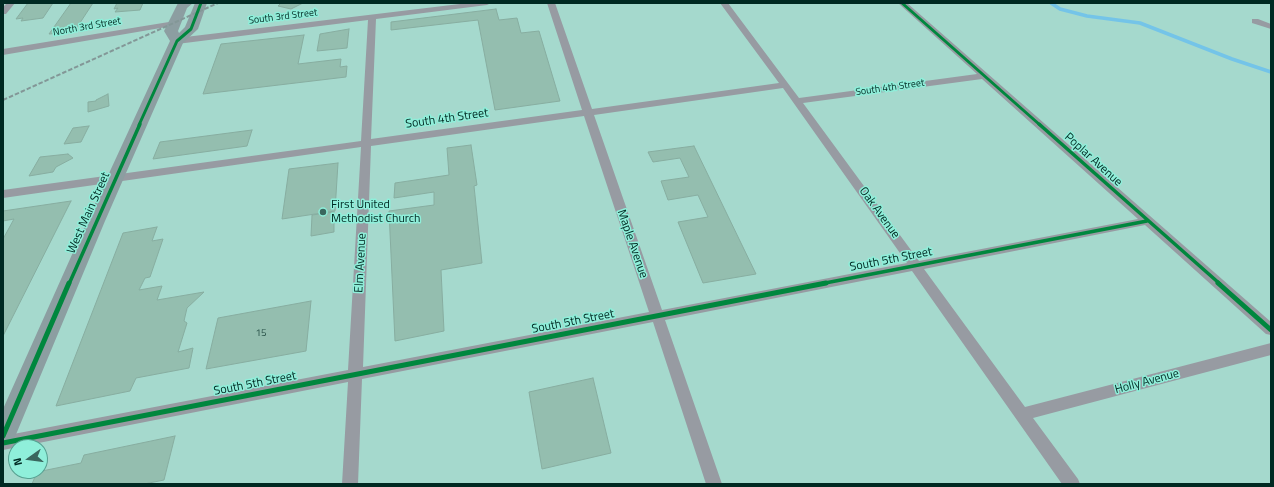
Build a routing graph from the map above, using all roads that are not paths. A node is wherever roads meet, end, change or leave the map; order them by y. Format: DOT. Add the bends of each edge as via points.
graph roads {
  1 [pos="11,3"];
  2 [pos="187,3"];
  3 [pos="201,3"];
  4 [pos="488,3"];
  5 [pos="551,3"];
  6 [pos="724,3"];
  7 [pos="902,3"];
  8 [pos="3,12"];
  9 [pos="372,18"];
  10 [pos="1255,21"];
  11 [pos="175,23"];
  12 [pos="1271,27"];
  13 [pos="177,41"];
  14 [pos="3,52"];
  15 [pos="983,76"];
  16 [pos="784,85"];
  17 [pos="797,101"];
  18 [pos="588,113"];
  19 [pos="367,143"];
  20 [pos="115,180"];
  21 [pos="3,194"];
  22 [pos="1146,221"];
  23 [pos="916,265"];
  24 [pos="656,316"];
  25 [pos="1271,330"];
  26 [pos="1271,349"];
  27 [pos="355,374"];
  28 [pos="1023,414"];
  29 [pos="3,436"];
  30 [pos="3,443"];
  31 [pos="350,484"];
  32 [pos="714,484"];
  33 [pos="1072,484"];
  1 -- 8 [label="street"];
  2 -- 11 [label="main road" via="182,6"];
  3 -- 13 [label="main road, West Main Street" via="190,29"];
  4 -- 9 [label="street, South 3rd Street"];
  5 -- 18 [label="street, Maple Avenue"];
  6 -- 16 [label="street, Oak Avenue"];
  7 -- 15 [label="street, Poplar Avenue"];
  9 -- 13 [label="street, South 3rd Street"];
  9 -- 19 [label="street, Elm Avenue"];
  10 -- 12 [label="street"];
  11 -- 13 [label="main road" via="171,31"];
  11 -- 14 [label="street, North 3rd Street"];
  13 -- 20 [label="main road, West Main Street"];
  15 -- 17 [label="street, South 4th Street"];
  15 -- 22 [label="street, Poplar Avenue"];
  16 -- 17 [label="street, Oak Avenue"];
  16 -- 18 [label="street, South 4th Street"];
  17 -- 23 [label="street, Oak Avenue"];
  18 -- 19 [label="street, South 4th Street"];
  18 -- 24 [label="street, Maple Avenue"];
  19 -- 20 [label="street, South 4th Street"];
  19 -- 27 [label="street, Elm Avenue"];
  20 -- 21 [label="street, South 4th Street"];
  20 -- 29 [label="main road, West Main Street"];
  22 -- 23 [label="street, South 5th Street"];
  22 -- 25 [label="street, Poplar Avenue"];
  23 -- 24 [label="street, South 5th Street"];
  23 -- 28 [label="street, Oak Avenue"];
  24 -- 27 [label="street, South 5th Street"];
  24 -- 32 [label="street, Maple Avenue"];
  26 -- 28 [label="street, Holly Avenue"];
  27 -- 30 [label="street, South 5th Street"];
  27 -- 31 [label="street, Elm Avenue"];
  28 -- 33 [label="street, Oak Avenue"];
}
